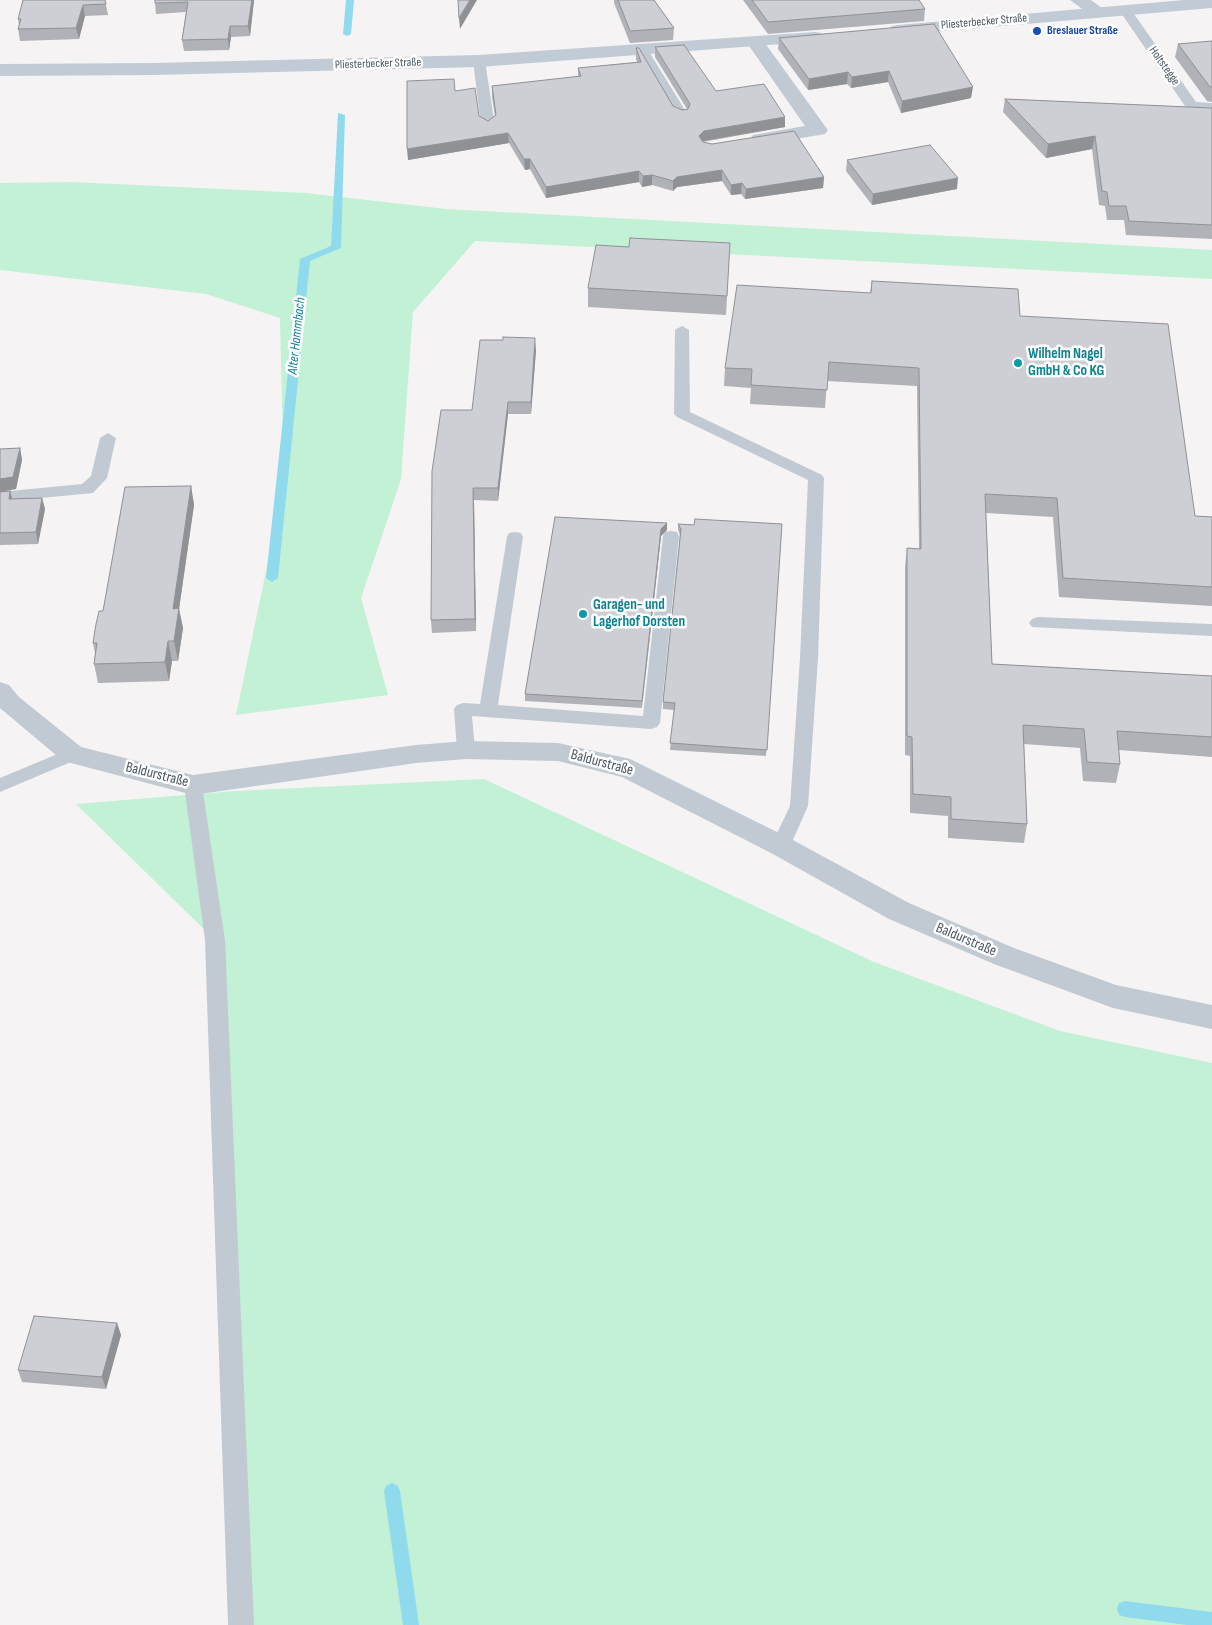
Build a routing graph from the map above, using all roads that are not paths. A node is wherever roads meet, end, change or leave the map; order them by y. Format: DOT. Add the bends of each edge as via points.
graph roads {
  1 [pos="1079,0"];
  2 [pos="1212,3"];
  3 [pos="1125,10"];
  4 [pos="1098,12"];
  5 [pos="882,31"];
  6 [pos="834,36"];
  7 [pos="756,43"];
  8 [pos="642,50"];
  9 [pos="479,61"];
  10 [pos="0,70"];
  11 [pos="1212,106"];
  12 [pos="682,115"];
  13 [pos="488,126"];
  14 [pos="740,143"];
  15 [pos="682,330"];
  16 [pos="108,438"];
  17 [pos="0,497"];
  18 [pos="671,536"];
  19 [pos="515,537"];
  20 [pos="1038,623"];
  21 [pos="1212,630"];
  22 [pos="0,691"];
  23 [pos="488,710"];
  24 [pos="466,750"];
  25 [pos="72,754"];
  26 [pos="0,785"];
  27 [pos="193,785"];
  28 [pos="780,846"];
  29 [pos="1212,1017"];
  30 [pos="241,1625"];
  1 -- 4 [label="street"];
  2 -- 3 [label="main road, Pliesterbecker Straße"];
  3 -- 4 [label="main road, Pliesterbecker Straße"];
  3 -- 11 [label="lane, Holtstegge" via="1192,106"];
  4 -- 5 [label="main road, Pliesterbecker Straße"];
  6 -- 7 [label="main road, Pliesterbecker Straße"];
  7 -- 8 [label="main road, Pliesterbecker Straße"];
  7 -- 14 [label="street" via="818,130"];
  8 -- 9 [label="main road, Pliesterbecker Straße"];
  8 -- 12 [label="lane"];
  9 -- 10 [label="main road, Pliesterbecker Straße"];
  9 -- 13 [label="lane"];
  15 -- 28 [label="lane" via="682,414 816,478 799,806"];
  16 -- 17 [label="lane" via="99,478 87,489"];
  18 -- 23 [label="lane" via="652,723"];
  19 -- 23 [label="lane"];
  20 -- 21 [label="lane"];
  22 -- 25 [label="street, Baldurstraße"];
  23 -- 24 [label="lane" via="463,709"];
  24 -- 27 [label="street, Baldurstraße"];
  24 -- 28 [label="street, Baldurstraße" via="558,752 630,768"];
  25 -- 26 [label="lane"];
  25 -- 27 [label="street, Baldurstraße"];
  27 -- 30 [label="lane" via="215,940"];
  28 -- 29 [label="street, Baldurstraße" via="900,911 1004,956 1113,996"];
}
